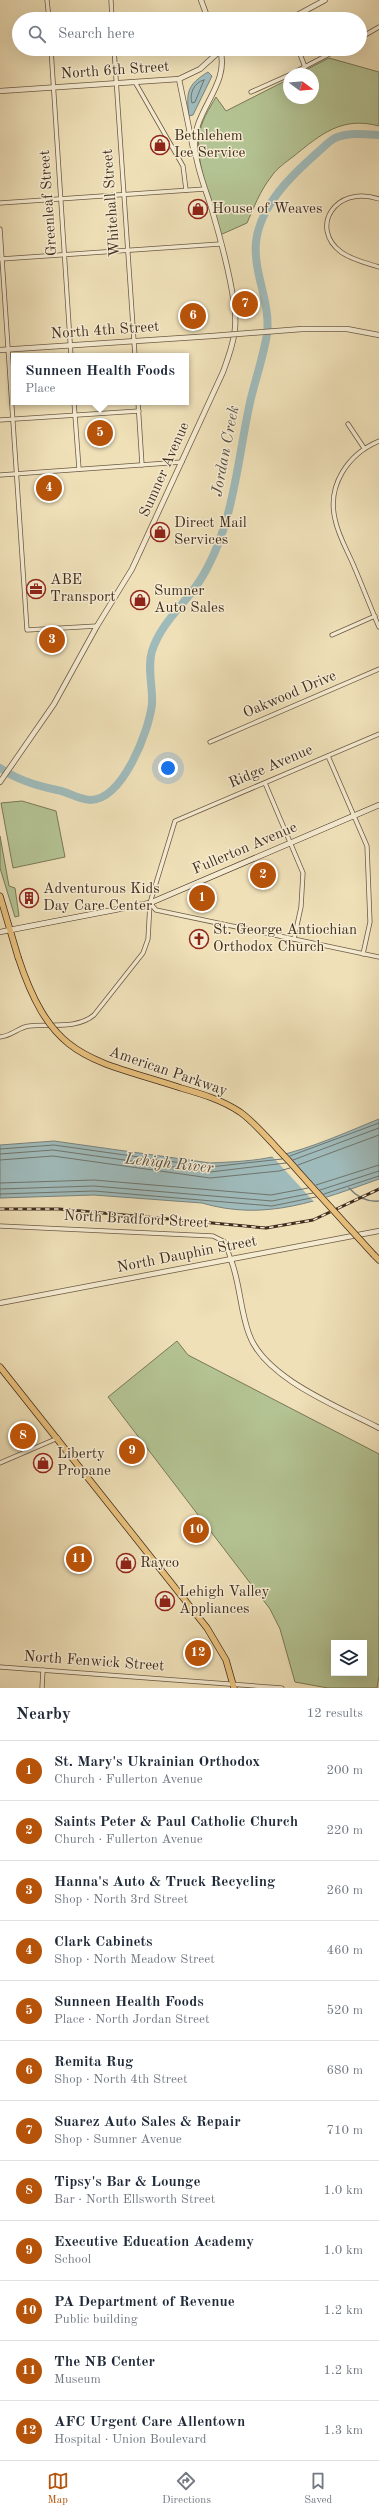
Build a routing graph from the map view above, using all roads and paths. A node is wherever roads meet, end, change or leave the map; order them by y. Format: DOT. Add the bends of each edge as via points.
graph roads {
  1 [pos="47,0"];
  2 [pos="111,0"];
  3 [pos="201,0"];
  4 [pos="325,0"];
  5 [pos="48,12"];
  6 [pos="112,12"];
  7 [pos="205,12"];
  8 [pos="303,12"];
  9 [pos="379,28"];
  10 [pos="367,34"];
  11 [pos="51,56"];
  12 [pos="114,56"];
  13 [pos="214,56"];
  14 [pos="221,56"];
  15 [pos="301,56"];
  16 [pos="326,56"];
  17 [pos="305,67"];
  18 [pos="283,77"];
  19 [pos="180,79"];
  20 [pos="135,82"];
  21 [pos="116,83"];
  22 [pos="53,88"];
  23 [pos="0,91"];
  24 [pos="251,92"];
  25 [pos="195,154"];
  26 [pos="205,188"];
  27 [pos="186,190"];
  28 [pos="124,195"];
  29 [pos="61,199"];
  30 [pos="379,200"];
  31 [pos="0,203"];
  32 [pos="0,229"];
  33 [pos="220,244"];
  34 [pos="128,250"];
  35 [pos="65,254"];
  36 [pos="1,259"];
  37 [pos="379,267"];
  38 [pos="379,335"];
  39 [pos="134,341"];
  40 [pos="71,345"];
  41 [pos="0,350"];
  42 [pos="8,350"];
  43 [pos="71,353"];
  44 [pos="135,353"];
  45 [pos="11,402"];
  46 [pos="11,405"];
  47 [pos="74,405"];
  48 [pos="138,405"];
  49 [pos="138,411"];
  50 [pos="75,415"];
  51 [pos="12,419"];
  52 [pos="0,420"];
  53 [pos="348,424"];
  54 [pos="379,441"];
  55 [pos="364,448"];
  56 [pos="182,462"];
  57 [pos="142,465"];
  58 [pos="79,469"];
  59 [pos="16,474"];
  60 [pos="0,475"];
  61 [pos="375,616"];
  62 [pos="97,626"];
  63 [pos="379,627"];
  64 [pos="332,634"];
  65 [pos="379,669"];
  66 [pos="379,734"];
  67 [pos="210,742"];
  68 [pos="328,756"];
  69 [pos="0,782"];
  70 [pos="265,783"];
  71 [pos="379,805"];
  72 [pos="353,816"];
  73 [pos="290,843"];
  74 [pos="0,896"];
  75 [pos="150,903"];
  76 [pos="10,930"];
  77 [pos="0,932"];
  78 [pos="294,939"];
  79 [pos="363,954"];
  80 [pos="379,957"];
  81 [pos="0,1037"];
  82 [pos="0,1226"];
  83 [pos="379,1231"];
  84 [pos="231,1260"];
  85 [pos="379,1260"];
  86 [pos="0,1303"];
  87 [pos="1,1368"];
  88 [pos="379,1428"];
  89 [pos="58,1438"];
  90 [pos="0,1463"];
  91 [pos="0,1667"];
  92 [pos="43,1670"];
  93 [pos="233,1686"];
  94 [pos="42,1688"];
  95 [pos="282,1688"];
  1 -- 5 [label="street"];
  2 -- 6 [label="street"];
  3 -- 7 [label="street"];
  4 -- 8 [label="street"];
  9 -- 10 [label="street"];
  11 -- 22 [label="street, Greenleaf Street"];
  12 -- 21 [label="street, Whitehall Street"];
  13 -- 19 [label="street, North 6th Street" via="200,69"];
  14 -- 25 [label="street, Sumner Avenue" via="222,72 197,125"];
  15 -- 17 [label="street"];
  16 -- 17 [label="street"];
  18 -- 24 [label="street"];
  19 -- 20 [label="street, North 6th Street"];
  19 -- 25 [label="street"];
  20 -- 21 [label="street, North 6th Street"];
  20 -- 27 [label="street" via="183,166"];
  21 -- 22 [label="street, North 6th Street"];
  21 -- 28 [label="street, Whitehall Street"];
  22 -- 23 [label="street, North 6th Street"];
  22 -- 29 [label="street, Greenleaf Street"];
  25 -- 26 [label="street, Sumner Avenue"];
  26 -- 27 [label="street"];
  26 -- 33 [label="street, Sumner Avenue"];
  27 -- 28 [label="street"];
  28 -- 29 [label="street"];
  28 -- 34 [label="street, Whitehall Street"];
  29 -- 31 [label="street"];
  29 -- 35 [label="street, Greenleaf Street"];
  30 -- 37 [label="street" via="362,195 345,198 336,205 330,215 328,230 332,242 341,252"];
  32 -- 36 [label="street"];
  33 -- 34 [label="street"];
  33 -- 56 [label="street, Sumner Avenue" via="234,308 233,338 222,372"];
  34 -- 35 [label="street"];
  34 -- 39 [label="street, Whitehall Street"];
  35 -- 36 [label="street"];
  35 -- 40 [label="street, Greenleaf Street"];
  36 -- 42 [label="street"];
  38 -- 39 [label="street, North 4th Street, bridge" via="347,329 302,329"];
  39 -- 40 [label="street, North 4th Street"];
  39 -- 44 [label="street, Whitehall Street"];
  40 -- 42 [label="street, North 4th Street"];
  40 -- 43 [label="street, Greenleaf Street"];
  41 -- 42 [label="street, North 4th Street"];
  42 -- 45 [label="street"];
  46 -- 51 [label="street"];
  47 -- 50 [label="street"];
  48 -- 49 [label="street"];
  49 -- 50 [label="street"];
  49 -- 57 [label="street"];
  50 -- 51 [label="street"];
  50 -- 58 [label="street"];
  51 -- 52 [label="street"];
  51 -- 59 [label="street"];
  53 -- 55 [label="street"];
  54 -- 55 [label="street"];
  55 -- 61 [label="street" via="341,474 334,492 333,510 337,528"];
  56 -- 57 [label="street"];
  56 -- 62 [label="street, Sumner Avenue" via="138,557"];
  57 -- 58 [label="street"];
  58 -- 59 [label="street"];
  59 -- 60 [label="street"];
  59 -- 62 [label="street" via="27,630"];
  61 -- 63 [label="street"];
  61 -- 64 [label="street"];
  62 -- 69 [label="street, Sumner Avenue" via="54,704"];
  65 -- 67 [label="street, Oakwood Drive"];
  66 -- 68 [label="street, Ridge Avenue"];
  68 -- 70 [label="street, Ridge Avenue"];
  68 -- 72 [label="street"];
  70 -- 73 [label="street"];
  70 -- 75 [label="street, Ridge Avenue" via="173,823"];
  71 -- 72 [label="main road, Fullerton Avenue"];
  72 -- 73 [label="main road, Fullerton Avenue"];
  72 -- 79 [label="street" via="367,846 370,922"];
  73 -- 75 [label="main road, Fullerton Avenue"];
  73 -- 78 [label="street" via="303,873 301,907"];
  74 -- 76 [label="main road"];
  75 -- 76 [label="main road, Fullerton Avenue"];
  75 -- 78 [label="street" via="156,910"];
  75 -- 81 [label="street" via="148,939 143,953 94,1015 70,1024 28,1026 12,1035"];
  76 -- 77 [label="street"];
  76 -- 85 [label="main road, American Parkway, bridge" via="33,999 56,1034 72,1047 108,1066 212,1098 242,1113"];
  78 -- 79 [label="street"];
  79 -- 80 [label="street"];
  82 -- 84 [label="street, North Bradford Street" via="213,1236 225,1242"];
  83 -- 84 [label="street, North Dauphin Street"];
  84 -- 86 [label="street, North Dauphin Street"];
  84 -- 88 [label="street, North Bradford Street" via="249,1334 266,1362 284,1376"];
  87 -- 89 [label="main road"];
  89 -- 90 [label="street"];
  89 -- 93 [label="main road" via="217,1641 226,1660"];
  91 -- 92 [label="street, North Fenwick Street"];
  92 -- 93 [label="street, North Fenwick Street"];
  92 -- 94 [label="street"];
  93 -- 95 [label="street, North Fenwick Street"];
}
